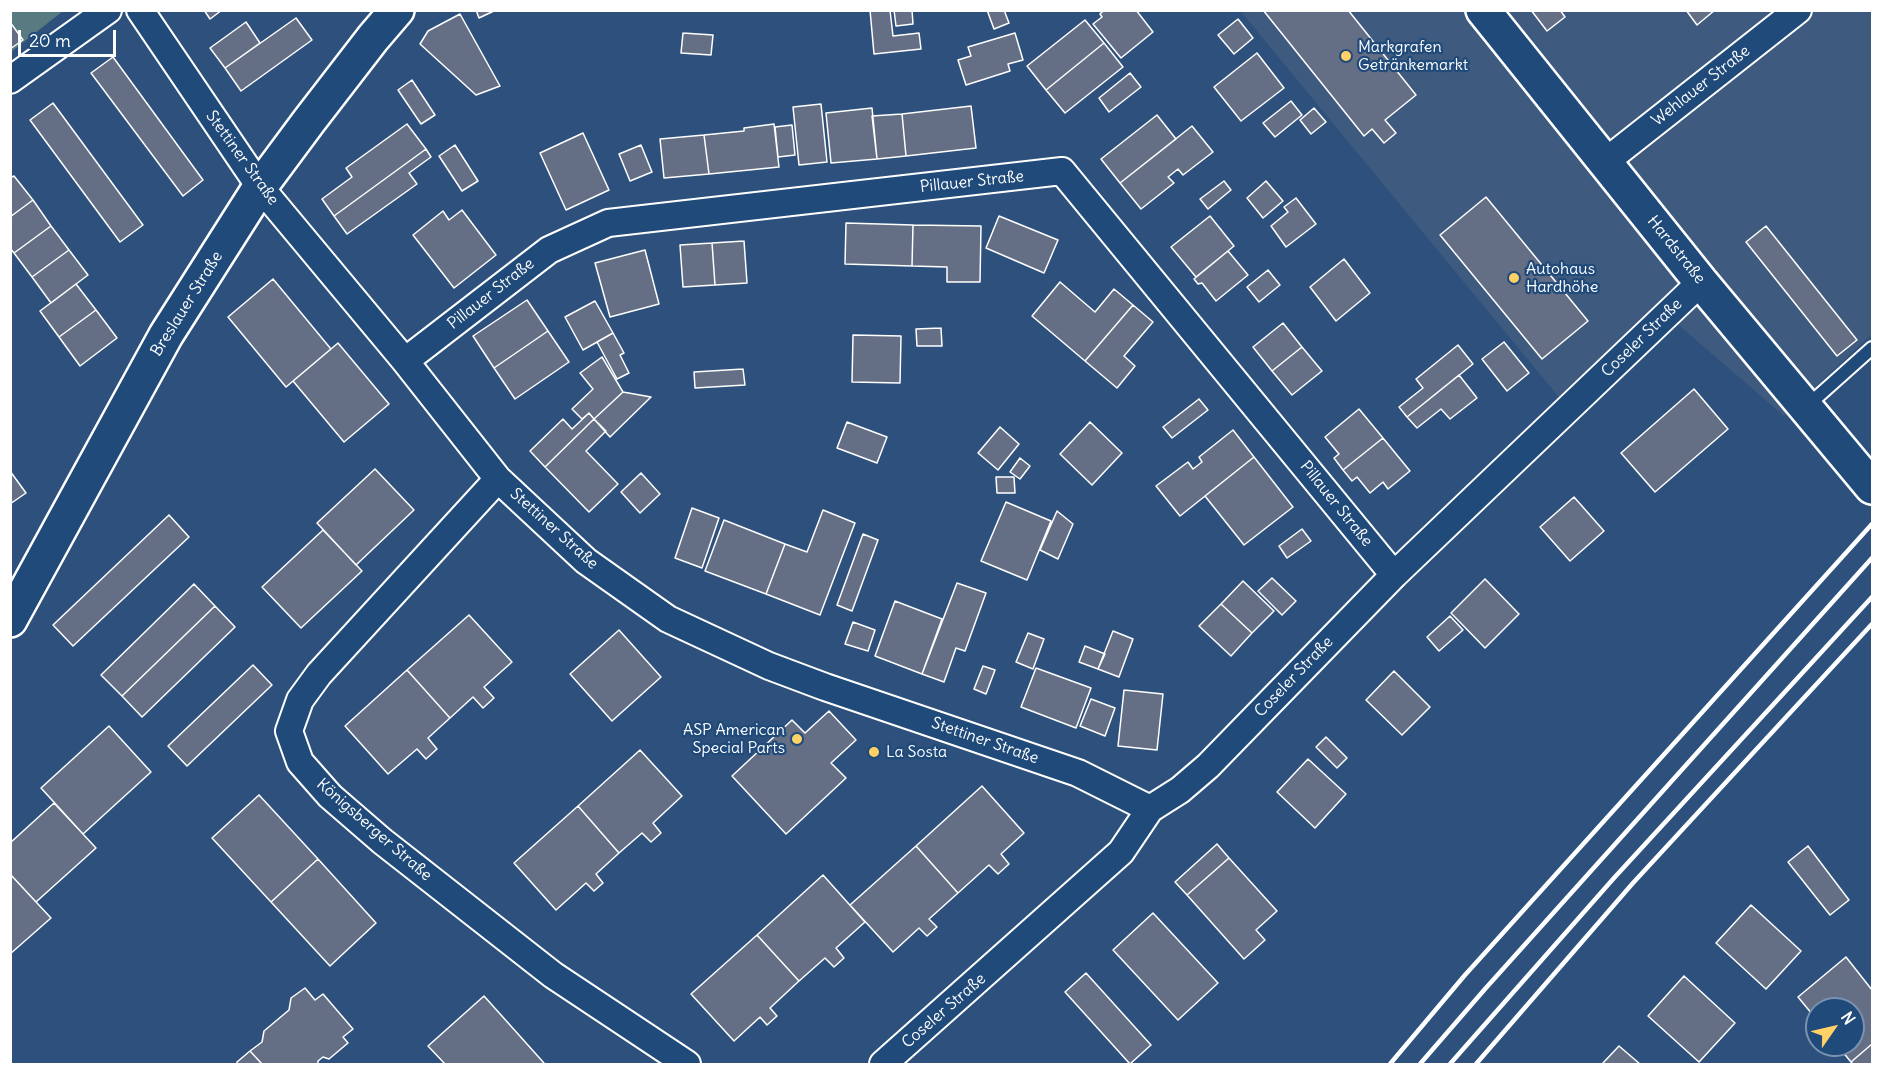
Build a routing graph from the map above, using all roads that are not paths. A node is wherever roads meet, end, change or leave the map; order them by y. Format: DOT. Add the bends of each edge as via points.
graph roads {
  1 [pos="108,10"];
  2 [pos="140,10"];
  3 [pos="397,10"];
  4 [pos="1483,10"];
  5 [pos="1798,10"];
  6 [pos="10,80"];
  7 [pos="1605,162"];
  8 [pos="260,187"];
  9 [pos="1701,282"];
  10 [pos="1872,348"];
  11 [pos="405,361"];
  12 [pos="1813,415"];
  13 [pos="498,479"];
  14 [pos="1872,487"];
  15 [pos="1394,575"];
  16 [pos="10,620"];
  17 [pos="1150,809"];
  18 [pos="687,1065"];
  19 [pos="883,1065"];
  1 -- 6 [label="street"];
  2 -- 8 [label="street, Stettiner Straße"];
  3 -- 8 [label="main road, Breslauer Straße"];
  4 -- 7 [label="main road, Hardstraße"];
  5 -- 7 [label="street, Wehlauer Straße"];
  7 -- 9 [label="main road, Hardstraße"];
  8 -- 11 [label="street, Stettiner Straße"];
  8 -- 16 [label="main road, Breslauer Straße" via="166,335"];
  9 -- 12 [label="main road, Hardstraße"];
  9 -- 15 [label="street, Coseler Straße"];
  10 -- 12 [label="lane"];
  11 -- 13 [label="street, Stettiner Straße"];
  11 -- 15 [label="street, Pillauer Straße" via="549,250 608,223 1062,171"];
  12 -- 14 [label="main road, Hardstraße"];
  13 -- 17 [label="street, Stettiner Straße" via="586,561 668,619 769,666 1078,773"];
  13 -- 18 [label="street, Königsberger Straße" via="319,674 300,699 290,731 300,762 330,796 382,841 553,975"];
  15 -- 17 [label="street, Coseler Straße" via="1208,766"];
  17 -- 19 [label="street, Coseler Straße" via="1121,852"];
}
